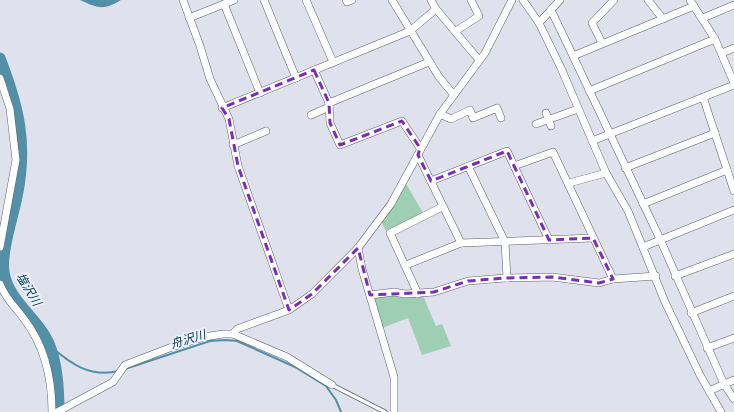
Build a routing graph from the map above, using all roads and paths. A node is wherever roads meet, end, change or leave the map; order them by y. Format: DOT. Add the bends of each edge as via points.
graph roads {
  1 [pos="183,0"];
  2 [pos="234,0"];
  3 [pos="264,0"];
  4 [pos="306,0"];
  5 [pos="346,0"];
  6 [pos="352,0"];
  7 [pos="392,0"];
  8 [pos="431,0"];
  9 [pos="471,0"];
  10 [pos="512,0"];
  11 [pos="523,0"];
  12 [pos="560,0"];
  13 [pos="614,0"];
  14 [pos="648,0"];
  15 [pos="692,3"];
  16 [pos="224,4"];
  17 [pos="734,5"];
  18 [pos="436,9"];
  19 [pos="551,10"];
  20 [pos="189,18"];
  21 [pos="703,18"];
  22 [pos="663,19"];
  23 [pos="539,24"];
  24 [pos="410,31"];
  25 [pos="456,31"];
  26 [pos="715,38"];
  27 [pos="602,43"];
  28 [pos="734,48"];
  29 [pos="722,52"];
  30 [pos="573,56"];
  31 [pos="479,60"];
  32 [pos="333,62"];
  33 [pos="429,62"];
  34 [pos="314,70"];
  35 [pos="0,78"];
  36 [pos="296,78"];
  37 [pos="734,84"];
  38 [pos="589,91"];
  39 [pos="260,93"];
  40 [pos="454,95"];
  41 [pos="703,97"];
  42 [pos="329,105"];
  43 [pos="222,108"];
  44 [pos="578,109"];
  45 [pos="440,114"];
  46 [pos="310,115"];
  47 [pos="501,118"];
  48 [pos="536,124"];
  49 [pos="266,131"];
  50 [pos="715,133"];
  51 [pos="609,135"];
  52 [pos="592,141"];
  53 [pos="233,145"];
  54 [pos="419,152"];
  55 [pos="468,166"];
  56 [pos="514,166"];
  57 [pos="626,168"];
  58 [pos="727,170"];
  59 [pos="606,173"];
  60 [pos="431,181"];
  61 [pos="569,184"];
  62 [pos="734,191"];
  63 [pos="643,204"];
  64 [pos="442,207"];
  65 [pos="734,210"];
  66 [pos="593,238"];
  67 [pos="549,240"];
  68 [pos="660,240"];
  69 [pos="505,242"];
  70 [pos="460,243"];
  71 [pos="0,247"];
  72 [pos="643,247"];
  73 [pos="358,248"];
  74 [pos="734,254"];
  75 [pos="406,265"];
  76 [pos="656,276"];
  77 [pos="675,276"];
  78 [pos="507,278"];
  79 [pos="613,279"];
  80 [pos="0,284"];
  81 [pos="418,294"];
  82 [pos="370,295"];
  83 [pos="734,296"];
  84 [pos="289,310"];
  85 [pos="691,313"];
  86 [pos="233,334"];
  87 [pos="734,338"];
  88 [pos="707,348"];
  89 [pos="734,380"];
  90 [pos="724,384"];
  91 [pos="332,385"];
  92 [pos="709,391"];
  93 [pos="734,399"];
  94 [pos="52,412"];
  95 [pos="57,412"];
  96 [pos="385,412"];
  97 [pos="394,412"];
  98 [pos="720,412"];
  1 -- 20 [label="street"];
  2 -- 16 [label="street"];
  3 -- 36 [label="street"];
  4 -- 32 [label="street"];
  5 -- 6 [label="street"];
  7 -- 24 [label="street"];
  8 -- 18 [label="street"];
  9 -- 25 [label="street" via="479,16"];
  10 -- 31 [label="street"];
  11 -- 23 [label="street"];
  12 -- 19 [label="street"];
  13 -- 27 [label="street" via="592,23"];
  14 -- 22 [label="street"];
  15 -- 21 [label="street"];
  15 -- 22 [label="street"];
  16 -- 20 [label="street"];
  16 -- 39 [label="street"];
  17 -- 21 [label="street"];
  18 -- 24 [label="street"];
  18 -- 25 [label="street"];
  19 -- 23 [label="street"];
  19 -- 30 [label="street"];
  20 -- 43 [label="street"];
  21 -- 26 [label="street"];
  22 -- 27 [label="street"];
  23 -- 44 [label="street"];
  24 -- 32 [label="street"];
  24 -- 33 [label="street"];
  25 -- 31 [label="street"];
  26 -- 29 [label="street"];
  26 -- 38 [label="street"];
  27 -- 30 [label="street"];
  28 -- 29 [label="street"];
  29 -- 37 [label="street"];
  30 -- 38 [label="street"];
  31 -- 40 [label="street"];
  32 -- 34 [label="street"];
  33 -- 40 [label="street"];
  33 -- 42 [label="street"];
  34 -- 36 [label="street"];
  34 -- 42 [label="street"];
  35 -- 71 [label="street" via="10,109 16,160"];
  36 -- 39 [label="street"];
  37 -- 41 [label="street"];
  38 -- 51 [label="street"];
  39 -- 43 [label="street"];
  40 -- 45 [label="street"];
  41 -- 50 [label="street"];
  41 -- 51 [label="street"];
  42 -- 46 [label="street"];
  42 -- 54 [label="street" via="330,123 340,145 402,121"];
  43 -- 53 [label="street" via="228,119"];
  44 -- 48 [label="street"];
  44 -- 52 [label="street"];
  45 -- 47 [label="street" via="451,119 470,110 473,118 497,108"];
  45 -- 54 [label="street"];
  49 -- 53 [label="street"];
  50 -- 57 [label="street"];
  50 -- 58 [label="street"];
  51 -- 52 [label="street"];
  51 -- 57 [label="street"];
  52 -- 59 [label="street"];
  53 -- 84 [label="street" via="238,166"];
  54 -- 60 [label="street"];
  54 -- 73 [label="street" via="391,204"];
  55 -- 56 [label="street" via="507,151"];
  55 -- 60 [label="street"];
  55 -- 69 [label="street"];
  56 -- 61 [label="street" via="553,152"];
  56 -- 67 [label="street"];
  57 -- 63 [label="street"];
  58 -- 62 [label="street"];
  58 -- 63 [label="street"];
  59 -- 61 [label="street"];
  59 -- 72 [label="street" via="628,211"];
  60 -- 64 [label="street"];
  61 -- 66 [label="street"];
  63 -- 68 [label="street"];
  64 -- 70 [label="street"];
  64 -- 75 [label="street" via="390,233"];
  65 -- 68 [label="street"];
  66 -- 67 [label="street"];
  66 -- 79 [label="street"];
  67 -- 69 [label="street"];
  68 -- 72 [label="street"];
  68 -- 77 [label="street"];
  69 -- 70 [label="street"];
  69 -- 78 [label="street"];
  70 -- 75 [label="street"];
  72 -- 76 [label="street"];
  73 -- 82 [label="street"];
  73 -- 84 [label="street" via="312,294"];
  74 -- 77 [label="street"];
  75 -- 81 [label="street"];
  76 -- 79 [label="street"];
  76 -- 92 [label="street" via="665,302"];
  77 -- 85 [label="street"];
  78 -- 79 [label="street" via="552,277 599,283"];
  78 -- 81 [label="street" via="468,281 434,292"];
  80 -- 94 [label="street" via="7,300 23,317 41,346 52,393"];
  81 -- 82 [label="street" via="394,292"];
  82 -- 97 [label="street" via="394,377"];
  83 -- 85 [label="street"];
  84 -- 86 [label="street" via="237,329"];
  85 -- 88 [label="street"];
  86 -- 91 [label="street" via="287,358"];
  86 -- 95 [label="street" via="204,337 125,365 113,382"];
  87 -- 88 [label="street"];
  88 -- 90 [label="street"];
  89 -- 90 [label="street"];
  90 -- 92 [label="street"];
  90 -- 93 [label="street"];
  91 -- 96 [label="lane"];
  92 -- 98 [label="street"];
}
